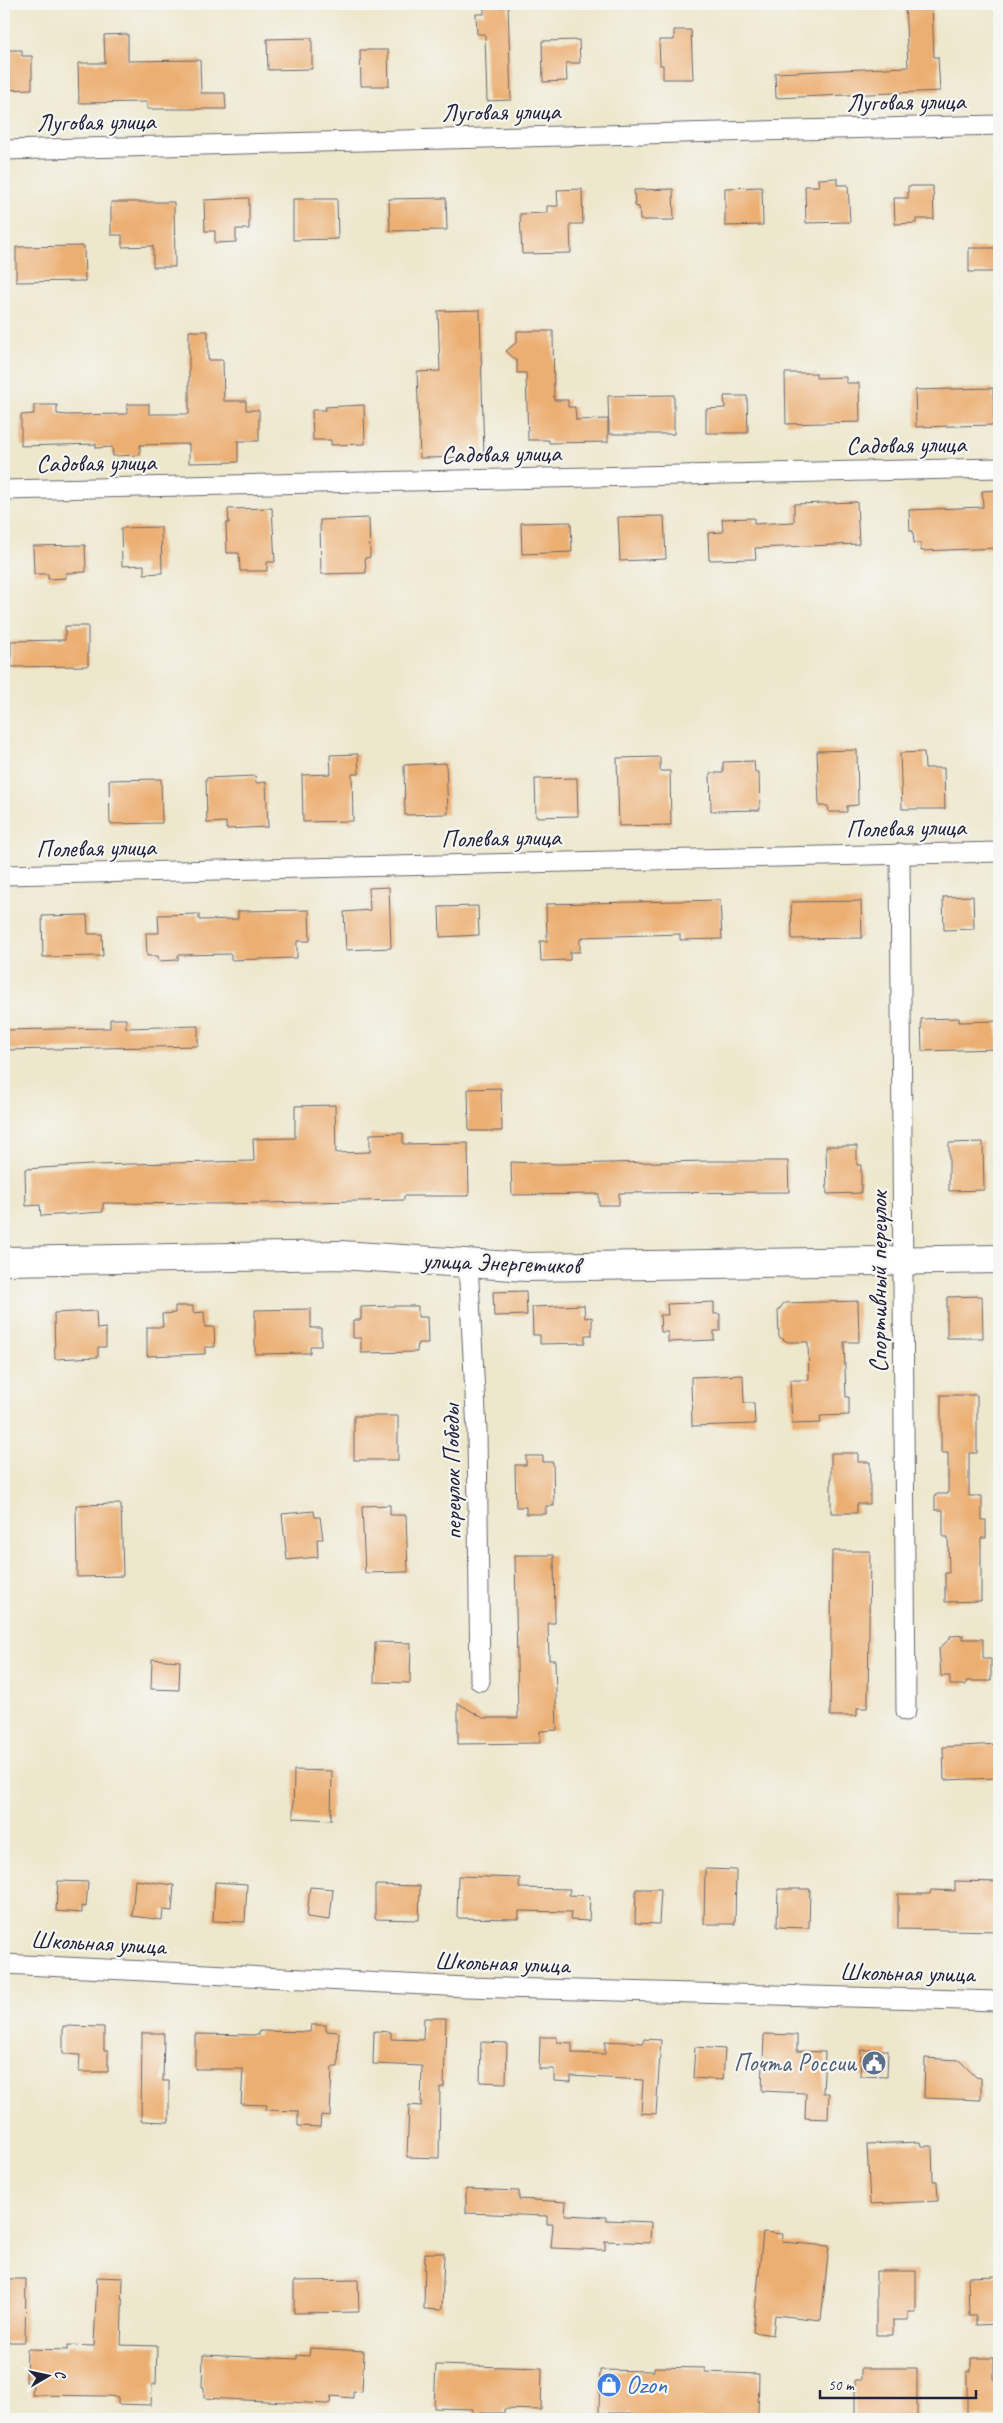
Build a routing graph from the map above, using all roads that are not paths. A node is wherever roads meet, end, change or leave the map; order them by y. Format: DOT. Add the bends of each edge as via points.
graph roads {
  1 [pos="999,125"];
  2 [pos="4,150"];
  3 [pos="999,468"];
  4 [pos="4,490"];
  5 [pos="999,852"];
  6 [pos="900,853"];
  7 [pos="4,875"];
  8 [pos="999,1259"];
  9 [pos="4,1261"];
  10 [pos="904,1261"];
  11 [pos="468,1262"];
  12 [pos="480,1681"];
  13 [pos="906,1711"];
  14 [pos="4,1964"];
  15 [pos="999,2001"];
  1 -- 2 [label="street, Луговая улица"];
  3 -- 4 [label="street, Садовая улица"];
  5 -- 6 [label="street, Полевая улица"];
  6 -- 7 [label="street, Полевая улица"];
  6 -- 10 [label="street, Спортивный переулок"];
  8 -- 10 [label="street, улица Энергетиков"];
  9 -- 11 [label="street, улица Энергетиков" via="340,1255"];
  10 -- 11 [label="street, улица Энергетиков" via="527,1267"];
  10 -- 13 [label="street, Спортивный переулок"];
  11 -- 12 [label="street, переулок Победы" via="477,1431"];
  14 -- 15 [label="street, Школьная улица" via="466,1987"];
}
